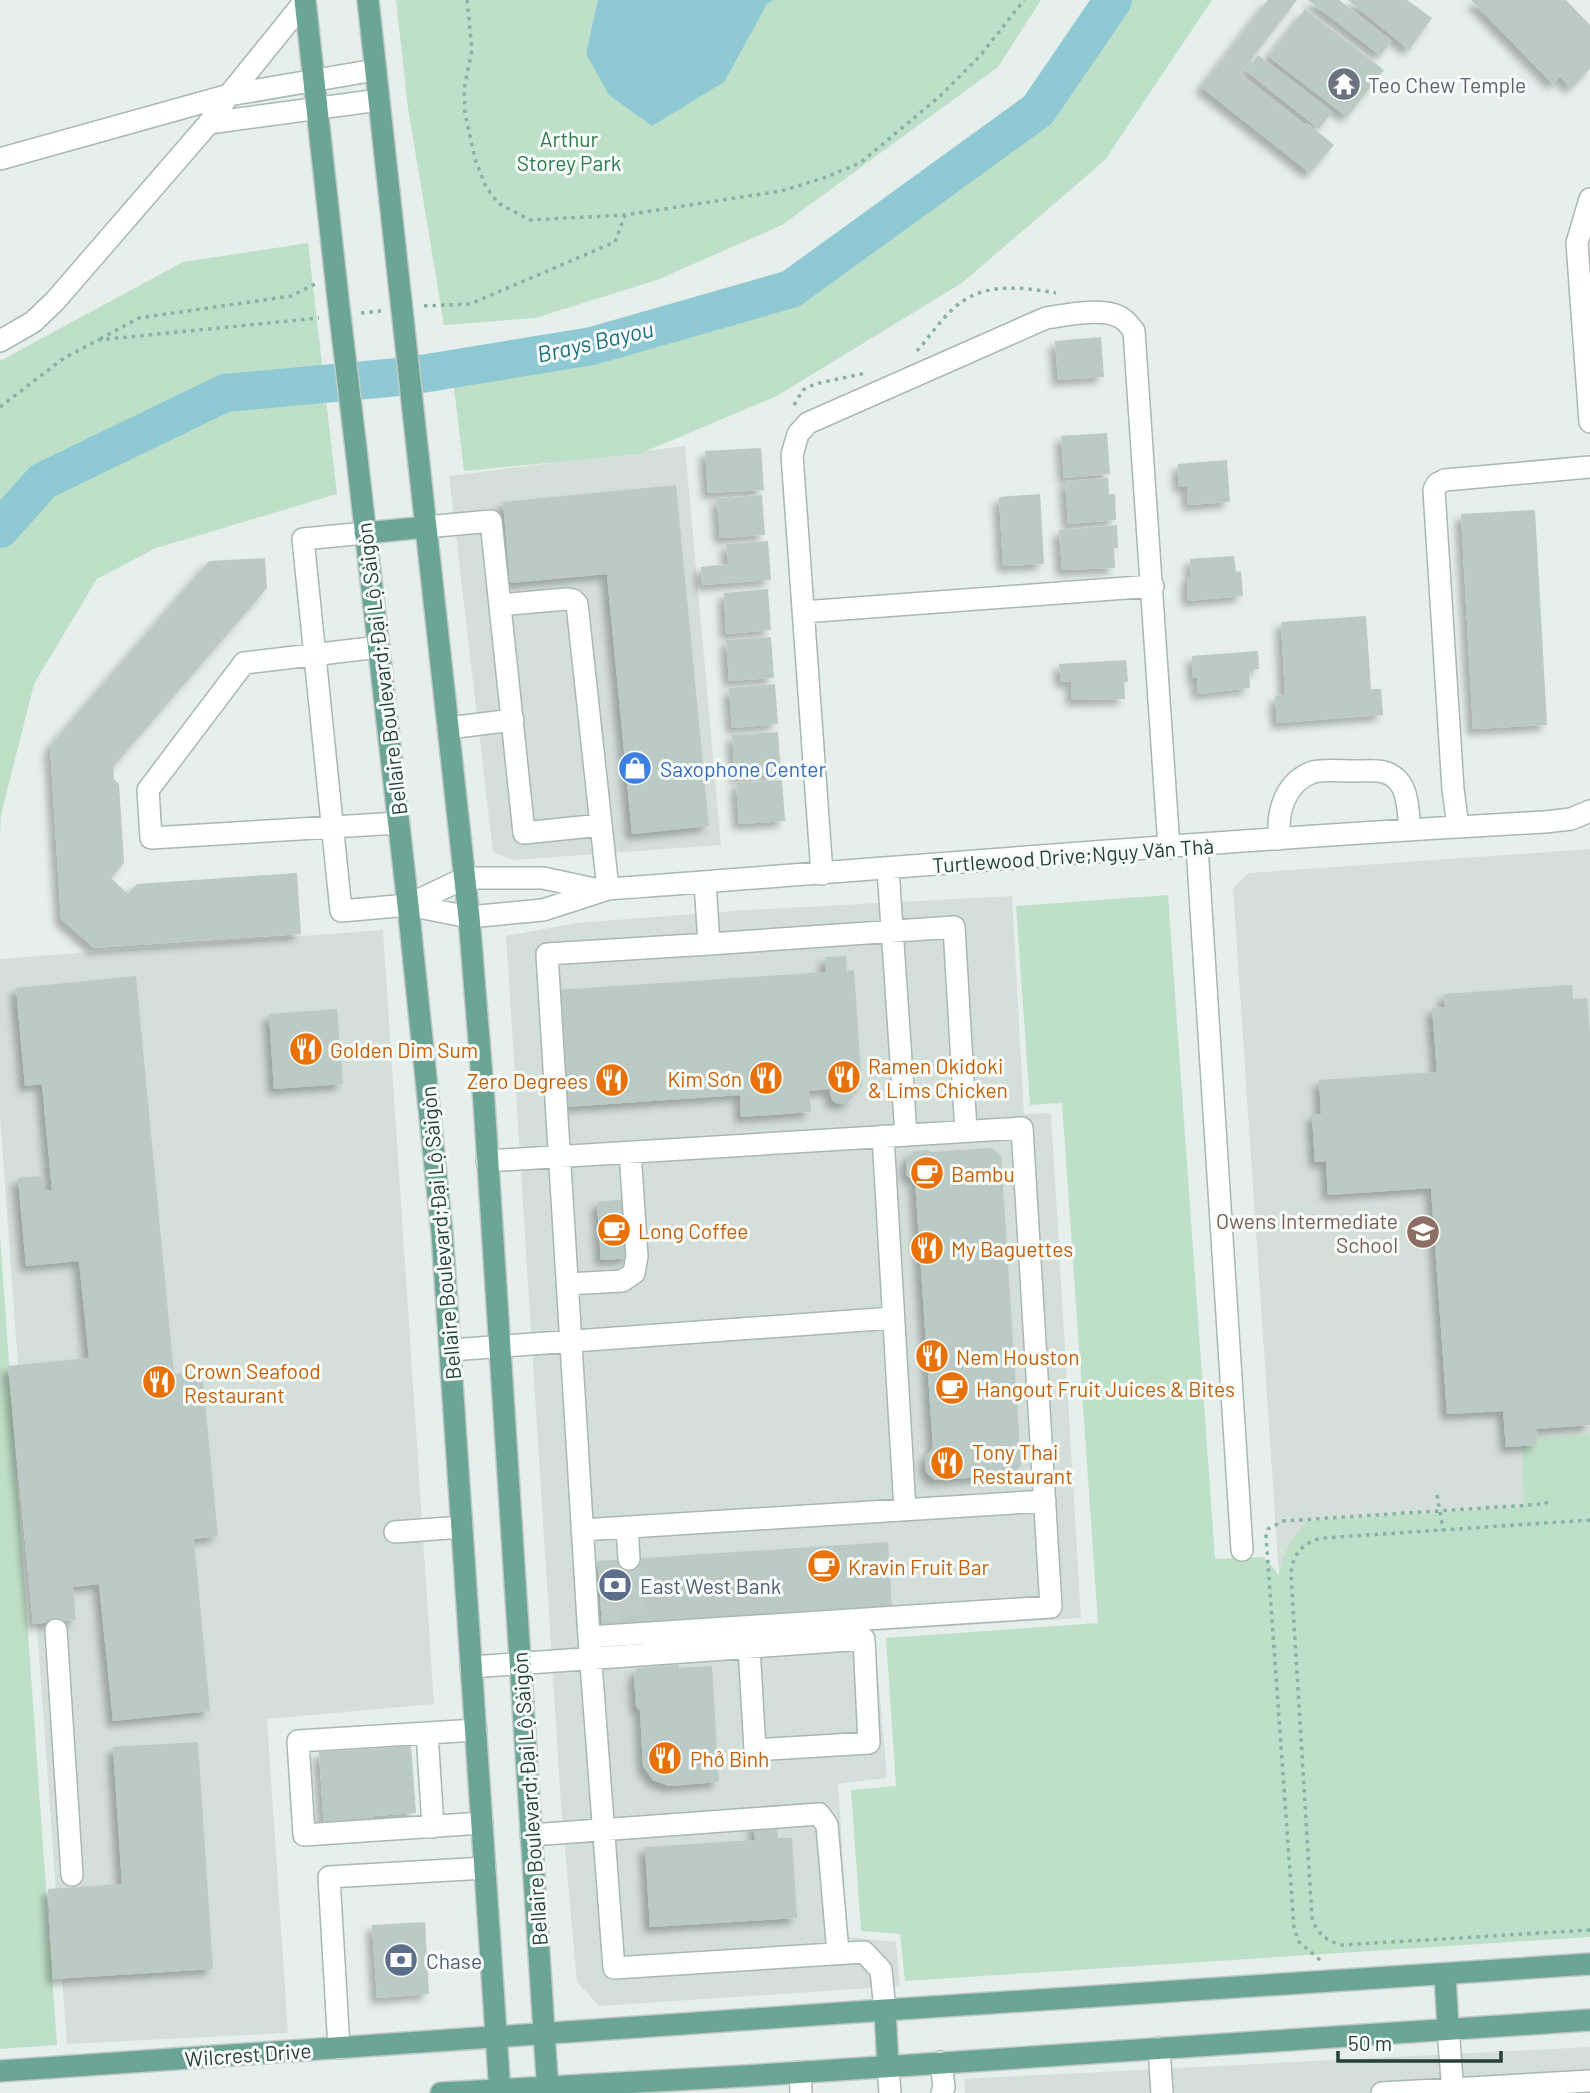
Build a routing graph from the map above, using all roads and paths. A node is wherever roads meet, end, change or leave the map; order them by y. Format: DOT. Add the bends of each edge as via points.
graph roads {
  1 [pos="368,0"];
  2 [pos="467,0"];
  3 [pos="1024,0"];
  4 [pos="305,1"];
  5 [pos="375,70"];
  6 [pos="314,80"];
  7 [pos="229,95"];
  8 [pos="379,100"];
  9 [pos="317,109"];
  10 [pos="209,123"];
  11 [pos="0,159"];
  12 [pos="1590,199"];
  13 [pos="337,289"];
  14 [pos="1073,314"];
  15 [pos="98,340"];
  16 [pos="0,341"];
  17 [pos="911,356"];
  18 [pos="870,372"];
  19 [pos="1590,422"];
  20 [pos="797,440"];
  21 [pos="1590,467"];
  22 [pos="426,527"];
  23 [pos="365,533"];
  24 [pos="1153,586"];
  25 [pos="500,605"];
  26 [pos="803,612"];
  27 [pos="379,647"];
  28 [pos="315,654"];
  29 [pos="513,720"];
  30 [pos="448,728"];
  31 [pos="1590,811"];
  32 [pos="399,823"];
  33 [pos="601,825"];
  34 [pos="332,827"];
  35 [pos="1458,827"];
  36 [pos="1410,830"];
  37 [pos="1280,839"];
  38 [pos="1198,846"];
  39 [pos="1169,848"];
  40 [pos="888,869"];
  41 [pos="821,874"];
  42 [pos="465,878"];
  43 [pos="705,882"];
  44 [pos="605,890"];
  45 [pos="408,905"];
  46 [pos="469,917"];
  47 [pos="892,931"];
  48 [pos="709,944"];
  49 [pos="966,1131"];
  50 [pos="906,1135"];
  51 [pos="883,1136"];
  52 [pos="630,1152"];
  53 [pos="560,1156"];
  54 [pos="487,1161"];
  55 [pos="567,1284"];
  56 [pos="893,1318"];
  57 [pos="571,1341"];
  58 [pos="500,1347"];
  59 [pos="450,1350"];
  60 [pos="1437,1494"];
  61 [pos="1045,1501"];
  62 [pos="1548,1501"];
  63 [pos="905,1510"];
  64 [pos="1440,1510"];
  65 [pos="1590,1520"];
  66 [pos="462,1527"];
  67 [pos="627,1528"];
  68 [pos="582,1530"];
  69 [pos="1443,1530"];
  70 [pos="395,1532"];
  71 [pos="1242,1550"];
  72 [pos="629,1559"];
  73 [pos="56,1630"];
  74 [pos="589,1637"];
  75 [pos="749,1647"];
  76 [pos="590,1658"];
  77 [pos="520,1663"];
  78 [pos="471,1667"];
  79 [pos="476,1730"];
  80 [pos="426,1734"];
  81 [pos="482,1823"];
  82 [pos="433,1827"];
  83 [pos="604,1830"];
  84 [pos="531,1835"];
  85 [pos="485,1868"];
  86 [pos="72,1875"];
  87 [pos="1590,1930"];
  88 [pos="838,1953"];
  89 [pos="1323,1963"];
  90 [pos="1590,1964"];
  91 [pos="1445,1974"];
  92 [pos="885,2010"];
  93 [pos="1590,2020"];
  94 [pos="1448,2028"];
  95 [pos="544,2034"];
  96 [pos="496,2038"];
  97 [pos="339,2048"];
  98 [pos="1159,2048"];
  99 [pos="941,2062"];
  100 [pos="888,2066"];
  101 [pos="0,2071"];
  102 [pos="1590,2081"];
  103 [pos="800,2082"];
  104 [pos="548,2090"];
  105 [pos="500,2091"];
  106 [pos="1453,2091"];
  107 [pos="441,2093"];
  108 [pos="890,2093"];
  109 [pos="942,2093"];
  110 [pos="1162,2093"];
  111 [pos="1382,2093"];
  1 -- 5 [label="main road, Bellaire Boulevard;Đại Lộ Sàigòn"];
  2 -- 3 [label="path" via="472,50 464,89 465,113 475,159 498,203 530,220 625,215 781,191 860,163 939,97 980,56"];
  4 -- 6 [label="main road, Bellaire Boulevard;Đại Lộ Sàigòn"];
  4 -- 7 [label="street"];
  5 -- 6 [label="street"];
  5 -- 8 [label="main road, Bellaire Boulevard;Đại Lộ Sàigòn"];
  6 -- 7 [label="street"];
  6 -- 9 [label="main road, Bellaire Boulevard;Đại Lộ Sàigòn"];
  7 -- 10 [label="street"];
  7 -- 11 [label="street"];
  8 -- 9 [label="street"];
  8 -- 22 [label="main road, Bellaire Boulevard;Đại Lộ Sàigòn, bridge"];
  9 -- 10 [label="street"];
  9 -- 13 [label="main road, Bellaire Boulevard;Đại Lộ Sàigòn"];
  10 -- 16 [label="street" via="55,301 33,322"];
  12 -- 19 [label="street" via="1577,243"];
  13 -- 15 [label="path" via="316,283 291,296 139,318"];
  13 -- 23 [label="main road, Bellaire Boulevard;Đại Lộ Sàigòn, bridge"];
  14 -- 17 [label="path" via="1073,299 1063,294 1027,288 985,292 954,309"];
  14 -- 20 [label="street" via="1046,318 808,423"];
  14 -- 24 [label="street" via="1107,313 1121,317 1135,331"];
  18 -- 20 [label="path" via="834,378 803,390 786,423"];
  20 -- 26 [label="street" via="792,455"];
  21 -- 35 [label="street" via="1445,480 1434,490"];
  22 -- 23 [label="main road"];
  22 -- 25 [label="street" via="491,521"];
  22 -- 30 [label="main road, Bellaire Boulevard;Đại Lộ Sàigòn"];
  23 -- 27 [label="main road, Bellaire Boulevard;Đại Lộ Sàigòn"];
  23 -- 28 [label="street" via="303,539"];
  24 -- 26 [label="street"];
  24 -- 39 [label="street"];
  25 -- 29 [label="street"];
  25 -- 33 [label="street" via="566,599 578,604"];
  26 -- 41 [label="street"];
  27 -- 28 [label="street"];
  27 -- 32 [label="main road, Bellaire Boulevard;Đại Lộ Sàigòn"];
  28 -- 34 [label="street"];
  28 -- 34 [label="street" via="244,663 148,790 151,838"];
  29 -- 30 [label="street"];
  29 -- 33 [label="street" via="524,834"];
  30 -- 42 [label="main road, Bellaire Boulevard;Đại Lộ Sàigòn"];
  31 -- 35 [label="street, Turtlewood Drive;Ngụy Văn Thà" via="1571,819"];
  32 -- 34 [label="street"];
  32 -- 45 [label="main road, Bellaire Boulevard;Đại Lộ Sàigòn"];
  33 -- 44 [label="street"];
  34 -- 45 [label="street" via="341,911"];
  35 -- 36 [label="street, Turtlewood Drive;Ngụy Văn Thà"];
  36 -- 37 [label="street, Turtlewood Drive;Ngụy Văn Thà"];
  36 -- 37 [label="street" via="1406,795 1393,775 1381,770 1313,772 1298,782 1281,804 1277,820"];
  37 -- 38 [label="street, Turtlewood Drive;Ngụy Văn Thà"];
  38 -- 39 [label="street, Turtlewood Drive;Ngụy Văn Thà"];
  38 -- 71 [label="street"];
  39 -- 40 [label="street, Turtlewood Drive;Ngụy Văn Thà"];
  40 -- 41 [label="street, Turtlewood Drive;Ngụy Văn Thà"];
  40 -- 47 [label="street"];
  41 -- 43 [label="street, Turtlewood Drive;Ngụy Văn Thà"];
  42 -- 44 [label="street, Turtlewood Drive;Ngụy Văn Thà" via="543,878"];
  42 -- 45 [label="street, Turtlewood Drive;Ngụy Văn Thà"];
  42 -- 46 [label="main road, Bellaire Boulevard;Đại Lộ Sàigòn"];
  43 -- 44 [label="street, Turtlewood Drive;Ngụy Văn Thà"];
  43 -- 48 [label="street"];
  44 -- 46 [label="street, Turtlewood Drive;Ngụy Văn Thà" via="543,910"];
  45 -- 46 [label="street, Turtlewood Drive;Ngụy Văn Thà"];
  45 -- 59 [label="main road, Bellaire Boulevard;Đại Lộ Sàigòn"];
  46 -- 54 [label="main road, Bellaire Boulevard;Đại Lộ Sàigòn"];
  47 -- 48 [label="street"];
  47 -- 49 [label="street" via="954,927"];
  47 -- 50 [label="street"];
  48 -- 53 [label="street" via="548,954"];
  49 -- 50 [label="street"];
  49 -- 61 [label="street" via="1022,1128"];
  50 -- 51 [label="street"];
  51 -- 52 [label="street"];
  51 -- 56 [label="street"];
  52 -- 53 [label="street"];
  52 -- 55 [label="street" via="635,1273 622,1281"];
  53 -- 54 [label="street"];
  53 -- 55 [label="street"];
  54 -- 58 [label="main road, Bellaire Boulevard;Đại Lộ Sàigòn"];
  55 -- 57 [label="street"];
  56 -- 57 [label="street"];
  56 -- 63 [label="street"];
  57 -- 58 [label="street"];
  57 -- 68 [label="street"];
  58 -- 59 [label="street"];
  58 -- 77 [label="main road, Bellaire Boulevard;Đại Lộ Sàigòn"];
  59 -- 66 [label="main road, Bellaire Boulevard;Đại Lộ Sàigòn"];
  60 -- 64 [label="path"];
  61 -- 63 [label="street"];
  61 -- 74 [label="street" via="1051,1607"];
  62 -- 64 [label="path"];
  63 -- 67 [label="street"];
  64 -- 69 [label="path"];
  64 -- 89 [label="path" via="1283,1521 1268,1529 1266,1536 1294,1928 1299,1942"];
  65 -- 69 [label="path"];
  66 -- 70 [label="street"];
  66 -- 78 [label="main road, Bellaire Boulevard;Đại Lộ Sàigòn"];
  67 -- 68 [label="street"];
  67 -- 72 [label="street"];
  68 -- 74 [label="street" via="594,1611"];
  69 -- 87 [label="path" via="1315,1539 1300,1550 1291,1566 1312,1918 1326,1939 1342,1945"];
  73 -- 86 [label="street"];
  74 -- 76 [label="street"];
  75 -- 75 [label="street" via="755,1750 869,1743 864,1639"];
  75 -- 76 [label="street"];
  76 -- 77 [label="street"];
  76 -- 83 [label="street"];
  77 -- 78 [label="street"];
  77 -- 84 [label="main road, Bellaire Boulevard;Đại Lộ Sàigòn"];
  78 -- 79 [label="main road, Bellaire Boulevard;Đại Lộ Sàigòn"];
  79 -- 80 [label="street"];
  79 -- 81 [label="main road, Bellaire Boulevard;Đại Lộ Sàigòn"];
  80 -- 82 [label="street"];
  80 -- 82 [label="street" via="298,1741 303,1835"];
  81 -- 82 [label="street"];
  81 -- 85 [label="main road, Bellaire Boulevard;Đại Lộ Sàigòn"];
  83 -- 84 [label="street"];
  83 -- 88 [label="street" via="819,1814 827,1825"];
  83 -- 88 [label="street" via="614,1968"];
  84 -- 95 [label="main road, Bellaire Boulevard;Đại Lộ Sàigòn"];
  85 -- 96 [label="main road, Bellaire Boulevard;Đại Lộ Sàigòn"];
  85 -- 97 [label="street" via="329,1877"];
  88 -- 92 [label="street" via="864,1952 873,1960 881,1970"];
  90 -- 91 [label="main road, Wilcrest Drive"];
  91 -- 92 [label="main road, Wilcrest Drive"];
  91 -- 94 [label="main road"];
  92 -- 95 [label="main road, Wilcrest Drive"];
  92 -- 100 [label="main road"];
  93 -- 94 [label="main road"];
  94 -- 98 [label="main road"];
  94 -- 106 [label="street"];
  95 -- 96 [label="main road, Wilcrest Drive"];
  95 -- 104 [label="main road, Bellaire Boulevard;Đại Lộ Sàigòn"];
  96 -- 97 [label="main road, Wilcrest Drive"];
  96 -- 105 [label="main road, Bellaire Boulevard;Đại Lộ Sàigòn"];
  97 -- 101 [label="main road, Wilcrest Drive"];
  98 -- 99 [label="main road"];
  98 -- 110 [label="street"];
  99 -- 100 [label="main road"];
  99 -- 109 [label="street"];
  100 -- 103 [label="main road"];
  100 -- 108 [label="street"];
  102 -- 106 [label="street"];
  103 -- 104 [label="main road"];
  104 -- 105 [label="main road"];
  105 -- 107 [label="main road"];
  106 -- 111 [label="street"];
}
